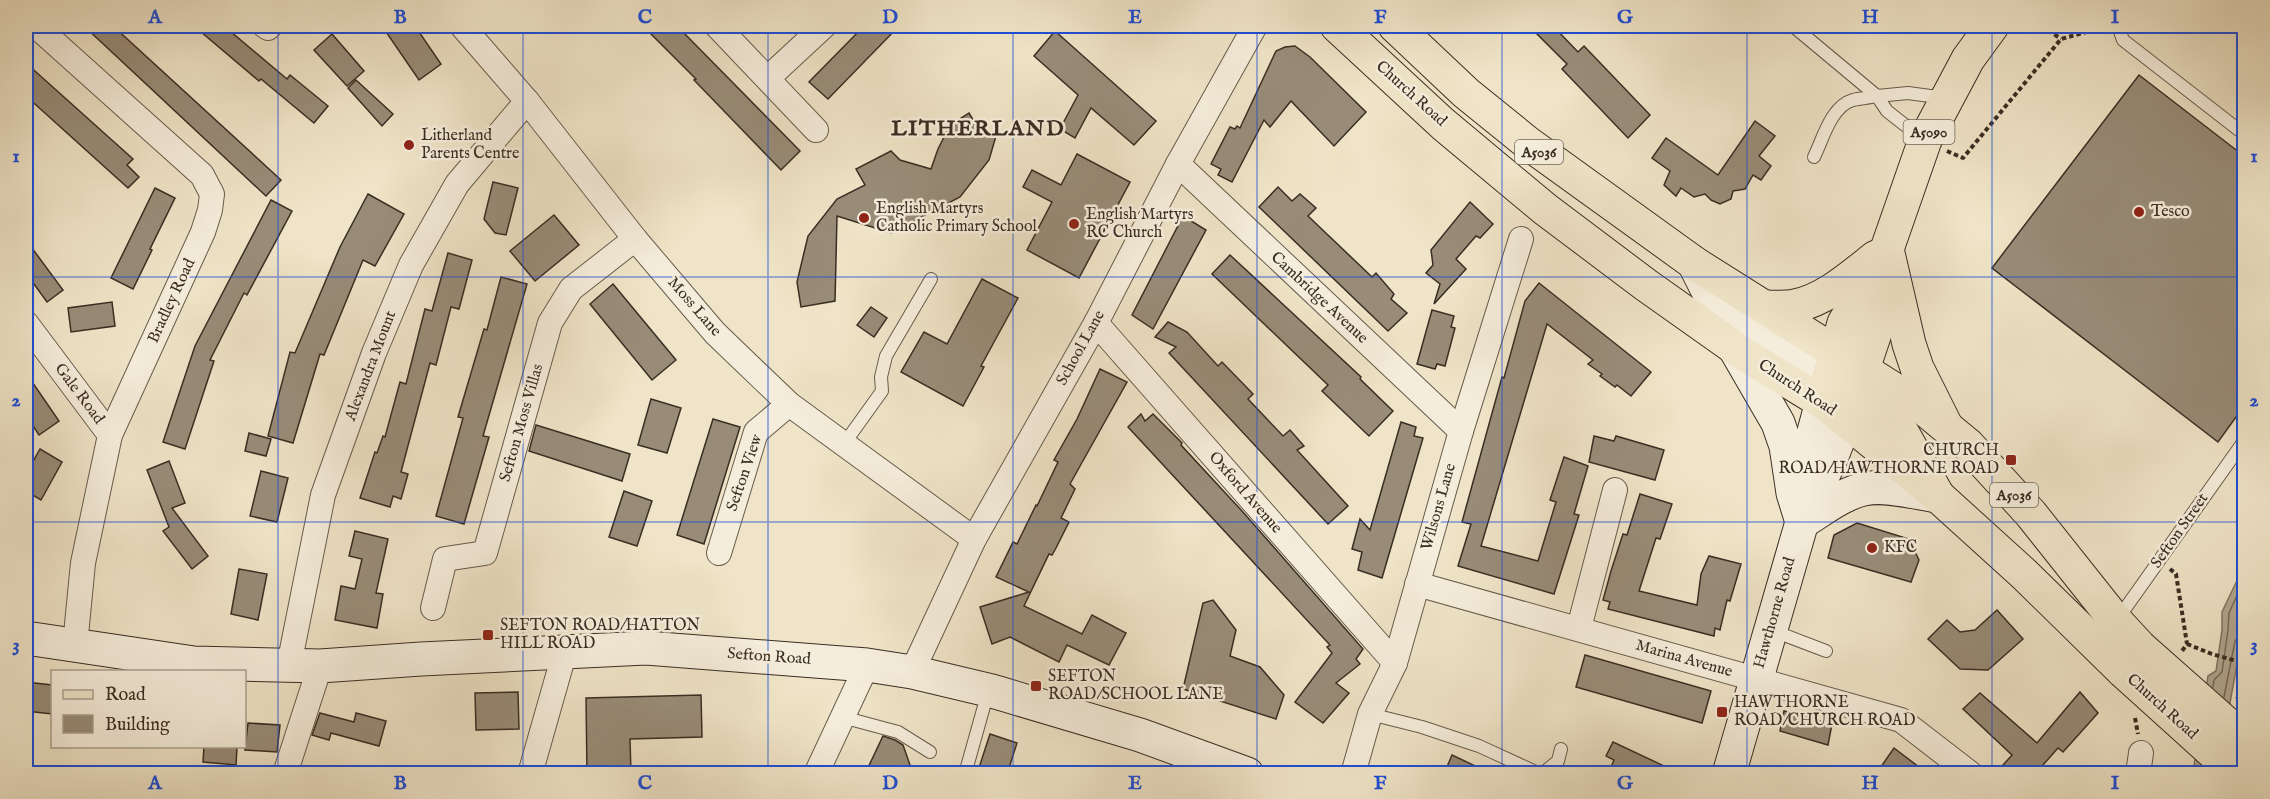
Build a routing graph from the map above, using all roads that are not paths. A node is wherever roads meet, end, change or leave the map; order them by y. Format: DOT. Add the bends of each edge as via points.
graph roads {
  1 [pos="36,26"];
  2 [pos="462,26"];
  3 [pos="717,26"];
  4 [pos="824,26"];
  5 [pos="1255,26"];
  6 [pos="1337,26"];
  7 [pos="1395,26"];
  8 [pos="1793,26"];
  9 [pos="1992,26"];
  10 [pos="2118,26"];
  11 [pos="768,78"];
  12 [pos="1877,96"];
  13 [pos="1947,98"];
  14 [pos="527,101"];
  15 [pos="816,130"];
  16 [pos="2244,134"];
  17 [pos="1925,140"];
  18 [pos="1814,157"];
  19 [pos="1178,164"];
  20 [pos="635,239"];
  21 [pos="1521,239"];
  22 [pos="1887,249"];
  23 [pos="1694,263"];
  24 [pos="931,279"];
  25 [pos="1766,308"];
  26 [pos="1096,322"];
  27 [pos="26,323"];
  28 [pos="1734,347"];
  29 [pos="1842,385"];
  30 [pos="789,404"];
  31 [pos="1946,426"];
  32 [pos="1461,431"];
  33 [pos="110,435"];
  34 [pos="2244,441"];
  35 [pos="844,444"];
  36 [pos="1615,490"];
  37 [pos="1938,496"];
  38 [pos="1802,522"];
  39 [pos="974,539"];
  40 [pos="719,553"];
  41 [pos="1417,584"];
  42 [pos="433,608"];
  43 [pos="2116,621"];
  44 [pos="1579,628"];
  45 [pos="1771,630"];
  46 [pos="26,638"];
  47 [pos="75,645"];
  48 [pos="565,651"];
  49 [pos="1826,651"];
  50 [pos="2132,659"];
  51 [pos="1395,663"];
  52 [pos="304,665"];
  53 [pos="867,665"];
  54 [pos="194,667"];
  55 [pos="912,672"];
  56 [pos="1756,679"];
  57 [pos="988,691"];
  58 [pos="1370,714"];
  59 [pos="842,717"];
  60 [pos="2244,739"];
  61 [pos="1561,749"];
  62 [pos="930,752"];
  63 [pos="285,774"];
  64 [pos="530,774"];
  65 [pos="816,774"];
  66 [pos="965,774"];
  67 [pos="1247,774"];
  68 [pos="1353,774"];
  69 [pos="1541,774"];
  70 [pos="1729,774"];
  71 [pos="1971,774"];
  72 [pos="2237,774"];
  1 -- 33 [label="street, Bradley Road" via="202,175 212,194 203,232"];
  2 -- 14 [label="street, Moss Lane"];
  3 -- 11 [label="street"];
  4 -- 11 [label="street"];
  5 -- 19 [label="street, School Lane"];
  6 -- 28 [label="main road, Church Road / A5036" via="1443,124 1545,209"];
  7 -- 23 [label="main road, Church Road / A5036" via="1528,144"];
  8 -- 12 [label="lane"];
  9 -- 13 [label="main road, Hawthorne Road / A5090"];
  10 -- 16 [label="lane" via="2123,40"];
  11 -- 15 [label="street"];
  12 -- 13 [label="lane" via="1908,93"];
  12 -- 17 [label="lane" via="1887,111"];
  12 -- 18 [label="lane" via="1843,105"];
  13 -- 17 [label="main road, Hawthorne Road / A5090"];
  14 -- 20 [label="street, Moss Lane"];
  14 -- 52 [label="street, Alexandra Mount" via="457,184 411,266 374,353 323,495"];
  17 -- 22 [label="main road, Hawthorne Road / A5090"];
  19 -- 26 [label="street, School Lane"];
  19 -- 32 [label="street, Cambridge Avenue"];
  20 -- 30 [label="street, Moss Lane" via="715,333"];
  20 -- 42 [label="street, Sefton Moss Villas" via="571,289 550,323 485,553 445,559"];
  21 -- 32 [label="street, Wilsons Lane"];
  22 -- 25 [label="main road" via="1814,300 1792,307"];
  22 -- 29 [label="main road, Hawthorne Road / A5090" via="1844,323"];
  22 -- 31 [label="main road" via="1909,344"];
  23 -- 25 [label="main road, Church Road / A5036"];
  23 -- 29 [label="main road" via="1712,299"];
  24 -- 35 [label="lane" via="886,356 882,391"];
  25 -- 29 [label="main road, Church Road / A5036"];
  26 -- 39 [label="street, School Lane"];
  26 -- 51 [label="street, Oxford Avenue"];
  27 -- 33 [label="street, Gale Road"];
  28 -- 29 [label="main road, Church Road / A5036"];
  28 -- 38 [label="main road" via="1778,423"];
  29 -- 31 [label="main road, Church Road / A5036" via="1922,407"];
  29 -- 37 [label="main road, Church Road / A5036"];
  29 -- 38 [label="main road, Hawthorne Road" via="1832,456"];
  30 -- 35 [label="street, Moss Lane"];
  30 -- 40 [label="street, Sefton View" via="756,432"];
  31 -- 43 [label="main road, Church Road / A5036" via="2031,514"];
  32 -- 41 [label="street, Wilsons Lane"];
  33 -- 47 [label="street, Bradley Road" via="83,563"];
  34 -- 43 [label="lane, Sefton Street"];
  35 -- 39 [label="street, Moss Lane"];
  36 -- 44 [label="street"];
  37 -- 38 [label="main road" via="1864,489"];
  37 -- 50 [label="main road, Church Road / A5036" via="2024,574"];
  38 -- 45 [label="main road, Hawthorne Road"];
  39 -- 55 [label="street, School Lane"];
  41 -- 44 [label="street, Marina Avenue"];
  41 -- 51 [label="street, Wilsons Lane"];
  43 -- 50 [label="main road, Church Road / A5036"];
  44 -- 56 [label="street, Marina Avenue"];
  45 -- 49 [label="lane"];
  45 -- 56 [label="main road, Hawthorne Road"];
  46 -- 47 [label="main road, Sefton Road"];
  47 -- 54 [label="main road, Sefton Road"];
  48 -- 52 [label="main road, Sefton Road"];
  48 -- 53 [label="main road, Sefton Road" via="646,648"];
  48 -- 64 [label="street"];
  50 -- 60 [label="main road, Church Road / A5036, bridge"];
  50 -- 72 [label="main road, Church Road / A5036, bridge"];
  51 -- 58 [label="street, Wilsons Lane"];
  52 -- 54 [label="main road, Sefton Road"];
  52 -- 63 [label="street, Alexandra Mount"];
  53 -- 55 [label="main road, Sefton Road"];
  53 -- 59 [label="street"];
  55 -- 57 [label="main road, Sefton Road"];
  56 -- 70 [label="main road, Hawthorne Road"];
  56 -- 71 [label="street, Marina Avenue" via="1901,720"];
  57 -- 66 [label="lane"];
  57 -- 67 [label="main road, Sefton Road" via="1140,735"];
  58 -- 68 [label="street, Wilsons Lane"];
  58 -- 69 [label="lane" via="1479,746"];
  59 -- 62 [label="lane" via="898,732"];
  59 -- 65 [label="street"];
  61 -- 69 [label="lane" via="1558,761"];
}
